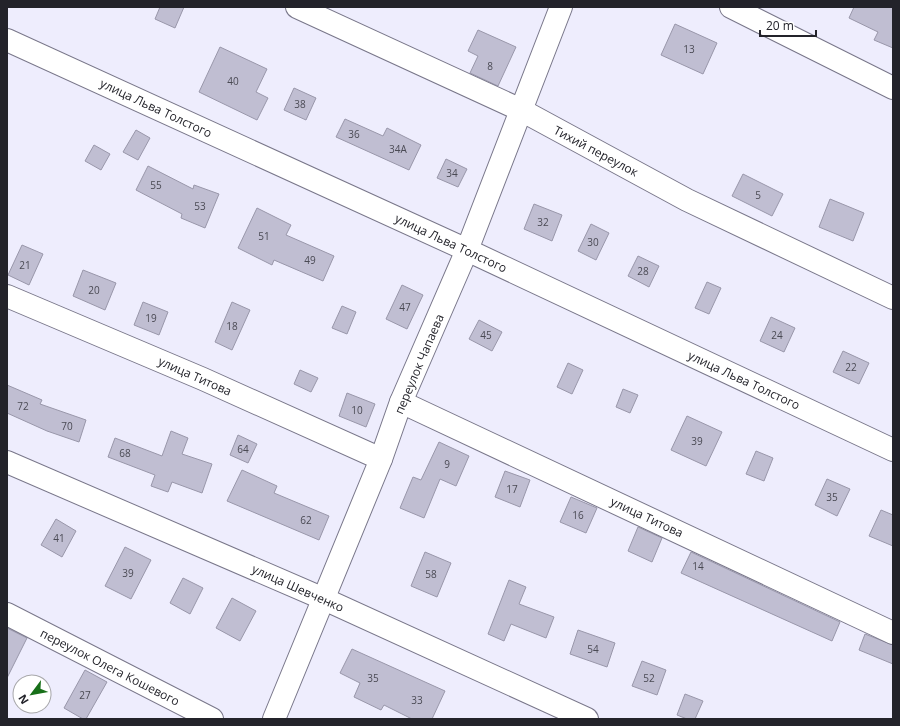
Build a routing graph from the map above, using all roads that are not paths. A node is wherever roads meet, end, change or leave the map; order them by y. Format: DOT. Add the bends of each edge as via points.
graph roads {
  1 [pos="297,7"];
  2 [pos="561,7"];
  3 [pos="731,7"];
  4 [pos="7,40"];
  5 [pos="893,88"];
  6 [pos="521,110"];
  7 [pos="467,250"];
  8 [pos="7,296"];
  9 [pos="893,298"];
  10 [pos="401,402"];
  11 [pos="893,450"];
  12 [pos="381,459"];
  13 [pos="7,462"];
  14 [pos="324,599"];
  15 [pos="7,614"];
  16 [pos="893,633"];
  17 [pos="212,719"];
  18 [pos="274,719"];
  19 [pos="587,719"];
  1 -- 6 [label="street, Тихий переулок"];
  2 -- 6 [label="street, переулок Чапаева"];
  3 -- 5 [label="street"];
  4 -- 7 [label="street, улица Льва Толстого"];
  6 -- 7 [label="street, переулок Чапаева"];
  6 -- 9 [label="street, Тихий переулок" via="687,200"];
  7 -- 10 [label="street, переулок Чапаева"];
  7 -- 11 [label="street, улица Льва Толстого"];
  8 -- 12 [label="street, улица Титова" via="203,379"];
  10 -- 12 [label="street, переулок Чапаева"];
  10 -- 16 [label="street, улица Титова"];
  12 -- 14 [label="street, переулок Чапаева"];
  13 -- 14 [label="street, улица Шевченко"];
  14 -- 18 [label="street, переулок Чапаева"];
  14 -- 19 [label="street, улица Шевченко"];
  15 -- 17 [label="street, переулок Олега Кошевого"];
}
